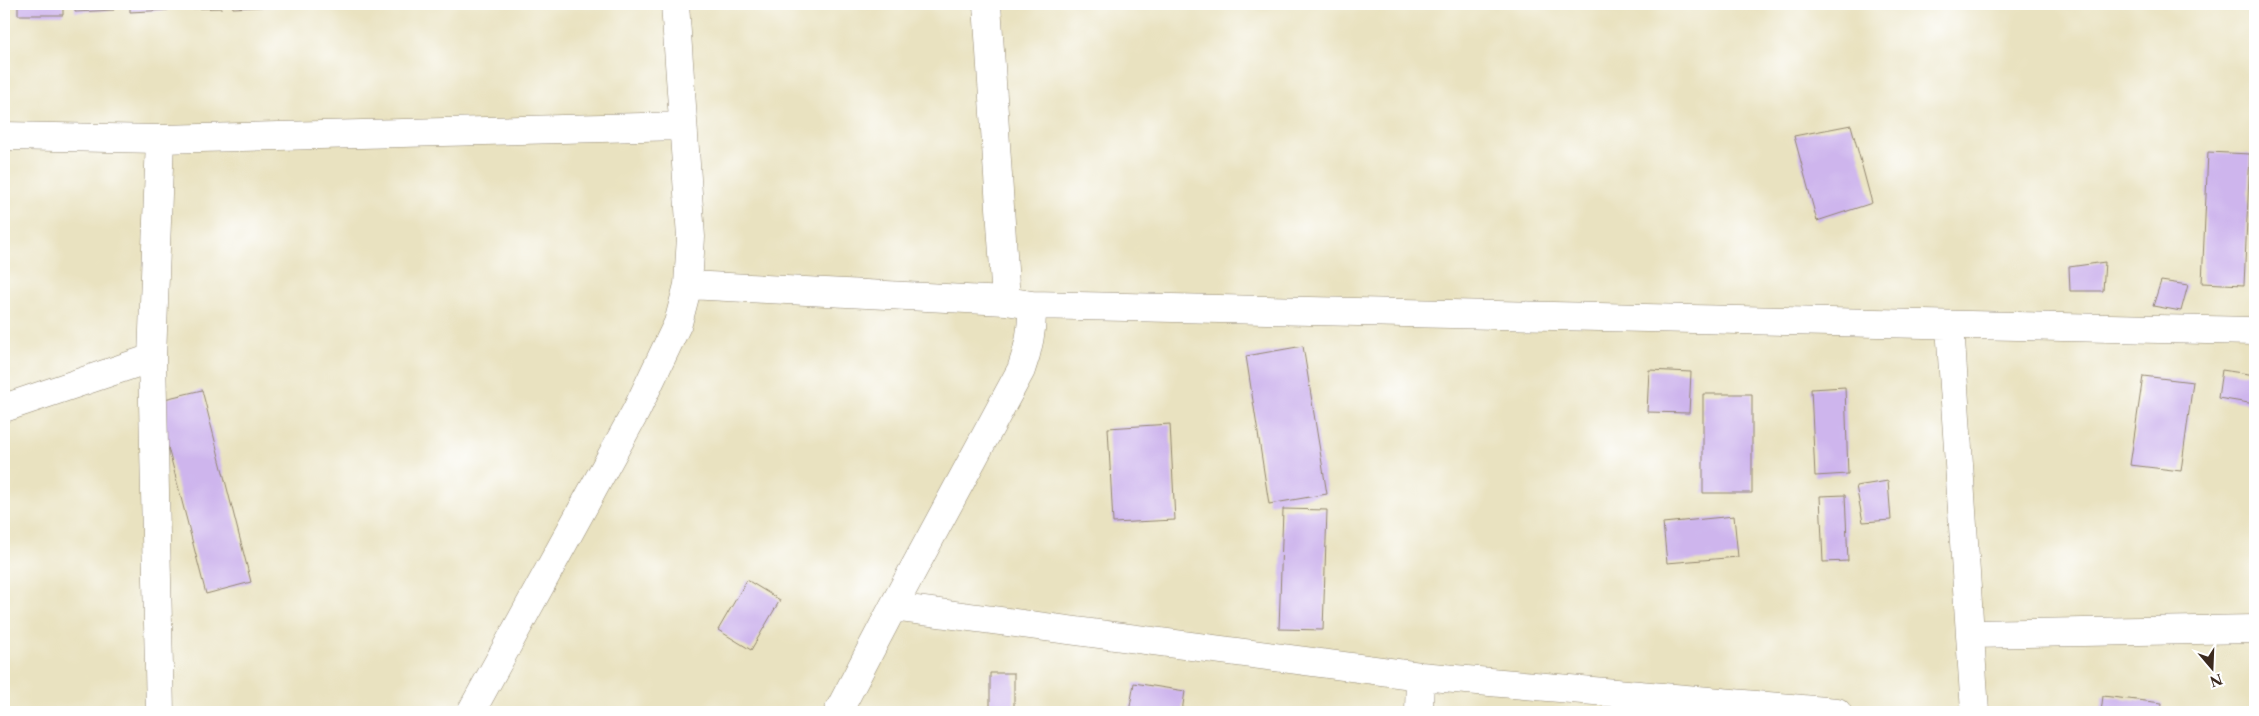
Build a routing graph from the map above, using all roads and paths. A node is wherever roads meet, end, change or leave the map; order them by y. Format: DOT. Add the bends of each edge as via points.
graph roads {
  1 [pos="675,4"];
  2 [pos="987,4"];
  3 [pos="682,126"];
  4 [pos="4,136"];
  5 [pos="160,139"];
  6 [pos="688,285"];
  7 [pos="1019,303"];
  8 [pos="1950,325"];
  9 [pos="2255,331"];
  10 [pos="152,358"];
  11 [pos="4,408"];
  12 [pos="892,607"];
  13 [pos="2255,629"];
  14 [pos="1970,634"];
  15 [pos="1420,676"];
  16 [pos="160,712"];
  17 [pos="471,712"];
  18 [pos="838,712"];
  19 [pos="1419,712"];
  20 [pos="1837,712"];
  21 [pos="1976,712"];
  1 -- 3 [label="street"];
  2 -- 7 [label="street"];
  3 -- 5 [label="street"];
  3 -- 6 [label="street" via="691,237"];
  4 -- 5 [label="street"];
  5 -- 10 [label="street"];
  6 -- 7 [label="street"];
  6 -- 17 [label="street" via="678,323 636,411"];
  7 -- 8 [label="street"];
  7 -- 12 [label="street" via="1033,326 1021,370"];
  8 -- 9 [label="street"];
  8 -- 14 [label="street"];
  10 -- 11 [label="street"];
  10 -- 16 [label="street"];
  12 -- 15 [label="street"];
  12 -- 18 [label="street"];
  13 -- 14 [label="street"];
  14 -- 21 [label="street"];
  15 -- 19 [label="street"];
  15 -- 20 [label="street"];
}
